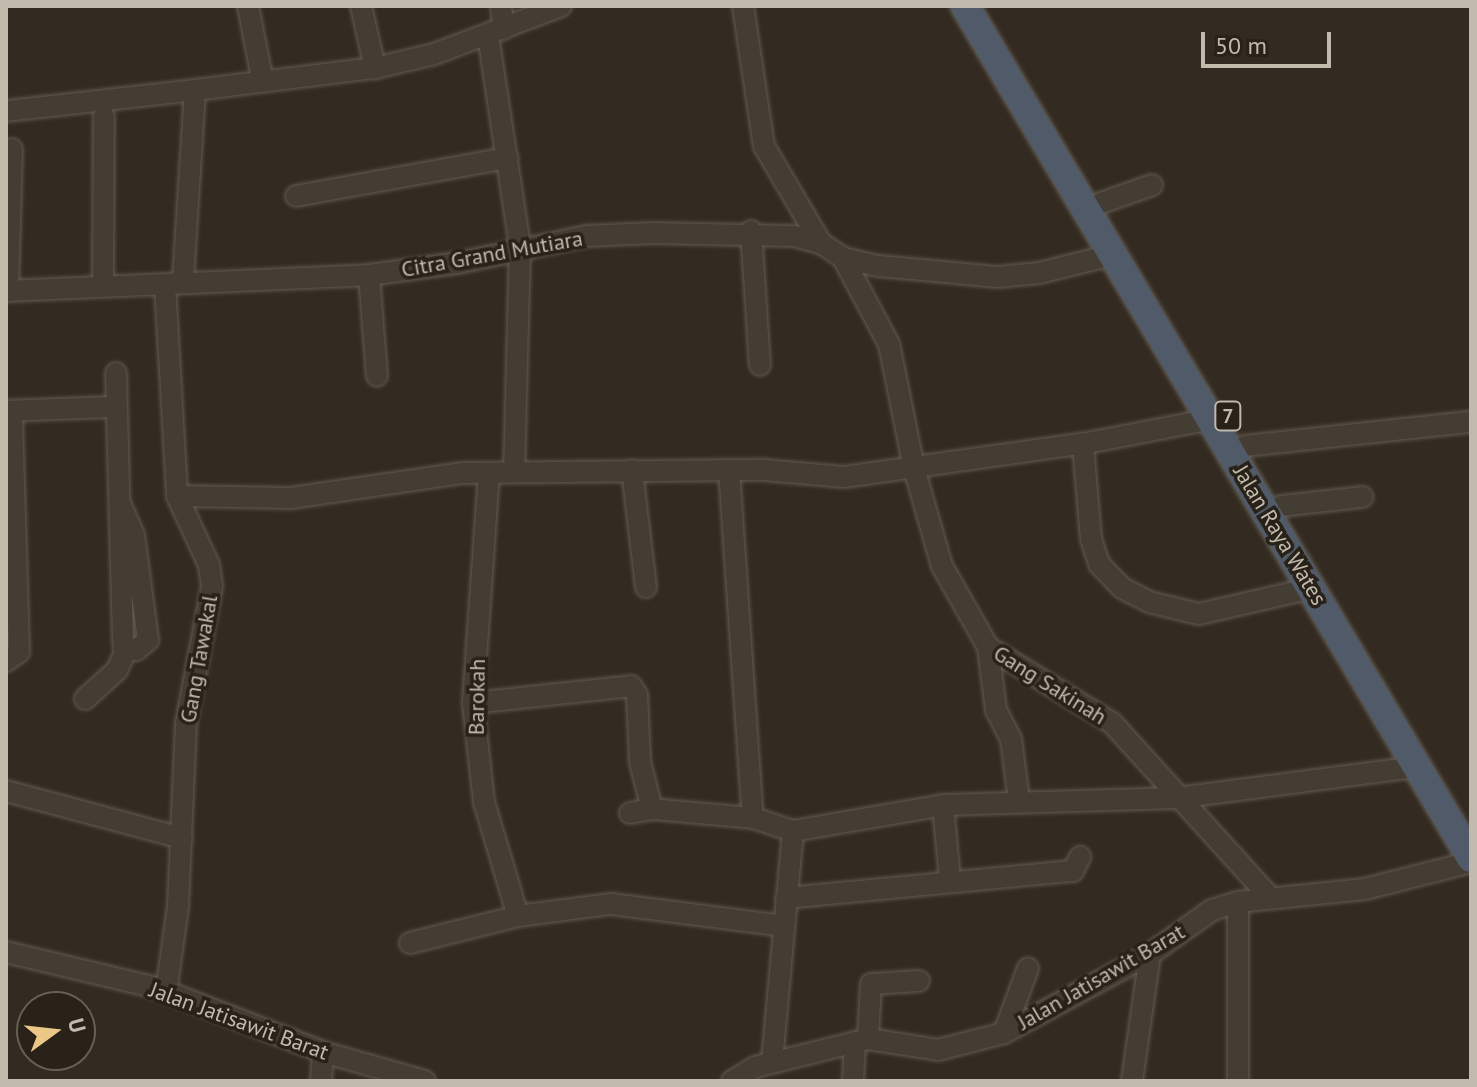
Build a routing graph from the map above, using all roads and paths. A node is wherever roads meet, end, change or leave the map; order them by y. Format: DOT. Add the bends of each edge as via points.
graph roads {
  1 [pos="248,6"];
  2 [pos="361,6"];
  3 [pos="501,6"];
  4 [pos="561,6"];
  5 [pos="743,6"];
  6 [pos="965,6"];
  7 [pos="985,6"];
  8 [pos="496,32"];
  9 [pos="375,68"];
  10 [pos="262,78"];
  11 [pos="195,90"];
  12 [pos="6,111"];
  13 [pos="104,116"];
  14 [pos="12,149"];
  15 [pos="508,158"];
  16 [pos="1152,185"];
  17 [pos="296,196"];
  18 [pos="1101,203"];
  19 [pos="7,231"];
  20 [pos="751,231"];
  21 [pos="821,243"];
  22 [pos="520,246"];
  23 [pos="1112,255"];
  24 [pos="843,258"];
  25 [pos="369,275"];
  26 [pos="174,284"];
  27 [pos="103,286"];
  28 [pos="7,291"];
  29 [pos="760,365"];
  30 [pos="116,373"];
  31 [pos="377,376"];
  32 [pos="116,407"];
  33 [pos="9,411"];
  34 [pos="1212,419"];
  35 [pos="1471,422"];
  36 [pos="1083,444"];
  37 [pos="1245,446"];
  38 [pos="914,468"];
  39 [pos="632,470"];
  40 [pos="729,470"];
  41 [pos="514,472"];
  42 [pos="489,473"];
  43 [pos="177,496"];
  44 [pos="1363,497"];
  45 [pos="1281,506"];
  46 [pos="646,587"];
  47 [pos="1312,588"];
  48 [pos="988,647"];
  49 [pos="6,661"];
  50 [pos="85,699"];
  51 [pos="473,703"];
  52 [pos="1416,767"];
  53 [pos="6,791"];
  54 [pos="1177,798"];
  55 [pos="1019,801"];
  56 [pos="943,805"];
  57 [pos="652,809"];
  58 [pos="630,813"];
  59 [pos="753,818"];
  60 [pos="1471,826"];
  61 [pos="793,831"];
  62 [pos="182,838"];
  63 [pos="1080,857"];
  64 [pos="1471,860"];
  65 [pos="950,881"];
  66 [pos="1270,897"];
  67 [pos="786,898"];
  68 [pos="1238,902"];
  69 [pos="518,916"];
  70 [pos="784,926"];
  71 [pos="410,943"];
  72 [pos="6,952"];
  73 [pos="1150,954"];
  74 [pos="1028,968"];
  75 [pos="919,981"];
  76 [pos="166,992"];
  77 [pos="1004,1033"];
  78 [pos="862,1041"];
  79 [pos="323,1052"];
  80 [pos="772,1062"];
  81 [pos="321,1081"];
  82 [pos="425,1081"];
  83 [pos="732,1081"];
  84 [pos="853,1081"];
  85 [pos="1132,1081"];
  86 [pos="1238,1081"];
  1 -- 10 [label="street"];
  2 -- 9 [label="street"];
  3 -- 8 [label="street"];
  4 -- 8 [label="street"];
  5 -- 21 [label="street" via="764,146"];
  6 -- 23 [label="highway, Jalan Raya Wates"];
  7 -- 18 [label="highway, Jalan Raya Wates / 7"];
  8 -- 9 [label="street"];
  8 -- 15 [label="street"];
  9 -- 10 [label="street"];
  10 -- 11 [label="street"];
  11 -- 12 [label="street" via="64,109"];
  11 -- 26 [label="street, Gang Tawakal"];
  13 -- 27 [label="street"];
  14 -- 19 [label="street"];
  15 -- 17 [label="street"];
  15 -- 22 [label="street"];
  16 -- 18 [label="street"];
  18 -- 37 [label="highway, Jalan Raya Wates / 7"];
  19 -- 28 [label="street"];
  20 -- 21 [label="street, Citra Grand Mutiara"];
  20 -- 22 [label="street, Citra Grand Mutiara" via="586,236"];
  20 -- 29 [label="street"];
  21 -- 24 [label="street, Citra Grand Mutiara"];
  22 -- 25 [label="street, Citra Grand Mutiara" via="458,263"];
  22 -- 41 [label="street"];
  23 -- 24 [label="street, Citra Grand Mutiara" via="998,277"];
  23 -- 34 [label="highway, Jalan Raya Wates"];
  24 -- 38 [label="street, Gang Sakinah" via="889,344"];
  25 -- 26 [label="street, Citra Grand Mutiara"];
  25 -- 31 [label="street"];
  26 -- 27 [label="street, Citra Grand Mutiara"];
  26 -- 43 [label="street, Gang Tawakal"];
  27 -- 28 [label="street, Citra Grand Mutiara"];
  30 -- 32 [label="street"];
  32 -- 33 [label="street"];
  32 -- 50 [label="street" via="120,504 134,535 148,640 144,648 127,649 117,670"];
  33 -- 49 [label="street" via="19,652"];
  34 -- 36 [label="street"];
  34 -- 47 [label="highway, Jalan Raya Wates"];
  35 -- 37 [label="street"];
  36 -- 38 [label="street"];
  36 -- 47 [label="street" via="1091,539 1099,564 1122,588 1149,602 1199,614"];
  37 -- 45 [label="highway, Jalan Raya Wates / 7"];
  38 -- 40 [label="street" via="844,477"];
  38 -- 48 [label="street, Gang Sakinah" via="942,566"];
  39 -- 40 [label="street"];
  39 -- 41 [label="street"];
  39 -- 46 [label="street"];
  40 -- 59 [label="street"];
  41 -- 42 [label="street"];
  42 -- 43 [label="street" via="291,498"];
  42 -- 51 [label="street, Barokah"];
  43 -- 62 [label="street, Gang Tawakal" via="212,586 186,723"];
  44 -- 45 [label="street"];
  45 -- 60 [label="highway, Jalan Raya Wates / 7"];
  47 -- 52 [label="highway, Jalan Raya Wates"];
  48 -- 54 [label="street, Gang Sakinah" via="1112,723"];
  48 -- 55 [label="street" via="996,710 1011,739"];
  51 -- 57 [label="street" via="626,684 637,695 640,762"];
  51 -- 69 [label="street, Barokah" via="484,802"];
  52 -- 54 [label="street"];
  52 -- 64 [label="highway, Jalan Raya Wates"];
  53 -- 62 [label="street"];
  54 -- 55 [label="street"];
  54 -- 66 [label="street, Gang Sakinah"];
  55 -- 56 [label="street"];
  56 -- 61 [label="street"];
  56 -- 65 [label="street"];
  57 -- 58 [label="street"];
  57 -- 59 [label="street"];
  59 -- 61 [label="street"];
  61 -- 67 [label="street"];
  62 -- 76 [label="street, Gang Tawakal"];
  63 -- 65 [label="street" via="1073,871"];
  64 -- 66 [label="street, Jalan Jatisawit Barat" via="1365,889"];
  65 -- 67 [label="street"];
  66 -- 68 [label="street, Jalan Jatisawit Barat"];
  67 -- 70 [label="street"];
  68 -- 73 [label="street, Jalan Jatisawit Barat" via="1212,910"];
  68 -- 86 [label="street"];
  69 -- 70 [label="street" via="611,904"];
  69 -- 71 [label="street"];
  70 -- 80 [label="street"];
  72 -- 76 [label="street, Jalan Jatisawit Barat"];
  73 -- 77 [label="street, Jalan Jatisawit Barat"];
  73 -- 85 [label="street"];
  74 -- 77 [label="street"];
  75 -- 78 [label="street" via="871,984"];
  76 -- 79 [label="street, Jalan Jatisawit Barat"];
  77 -- 78 [label="street, Jalan Jatisawit Barat" via="938,1050"];
  78 -- 80 [label="street, Jalan Jatisawit Barat"];
  78 -- 84 [label="street"];
  79 -- 81 [label="street"];
  79 -- 82 [label="street, Jalan Jatisawit Barat"];
  80 -- 83 [label="street, Jalan Jatisawit Barat"];
}
